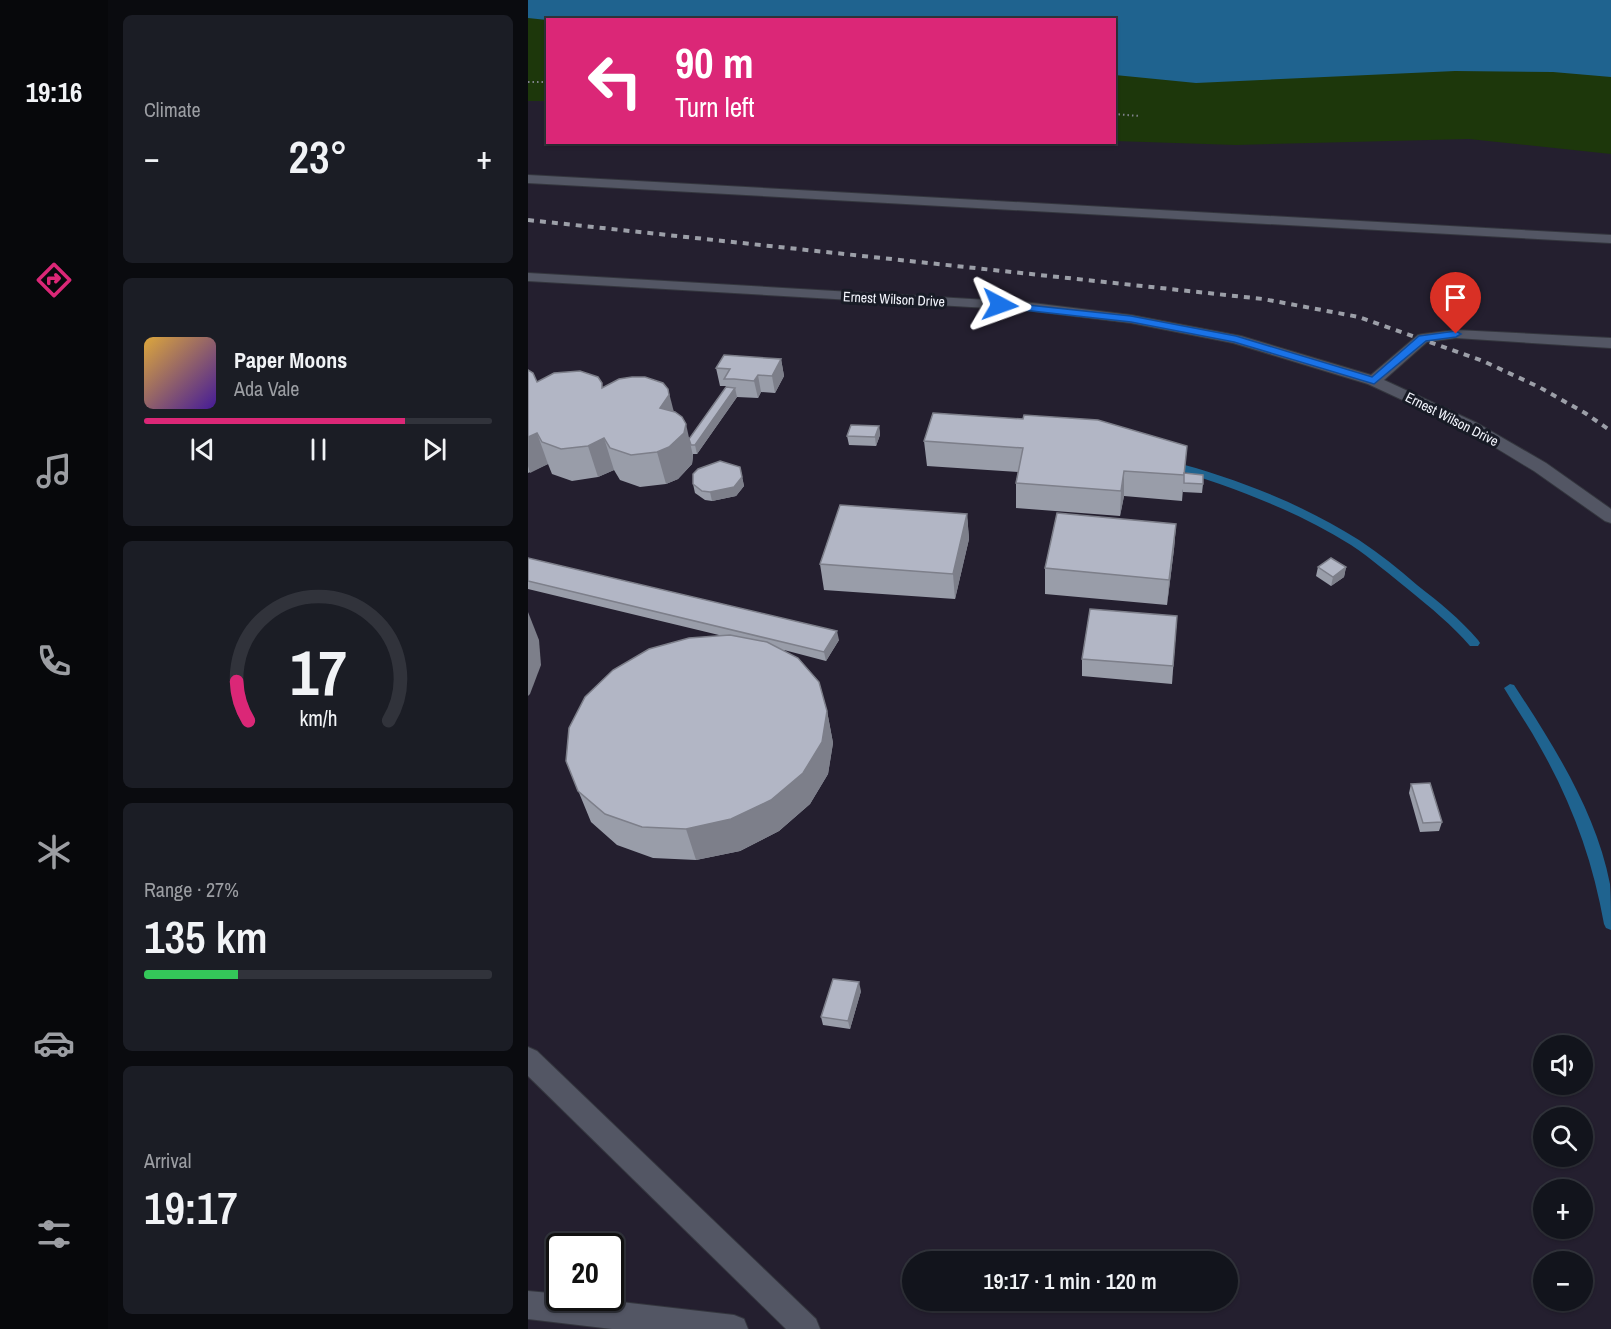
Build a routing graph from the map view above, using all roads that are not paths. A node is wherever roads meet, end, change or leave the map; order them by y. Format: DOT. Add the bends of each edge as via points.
graph roads {
  1 [pos="528,179"];
  2 [pos="1611,239"];
  3 [pos="528,277"];
  4 [pos="1611,343"];
  5 [pos="1374,381"];
  6 [pos="1611,517"];
  7 [pos="528,1059"];
  8 [pos="528,1305"];
  9 [pos="734,1329"];
  10 [pos="806,1329"];
  1 -- 2 [label="lane"];
  3 -- 5 [label="lane, Ernest Wilson Drive" via="1024,306 1121,317 1236,339"];
  4 -- 5 [label="lane" via="1456,334 1423,338"];
  5 -- 6 [label="lane, Ernest Wilson Drive" via="1471,426 1540,467"];
  7 -- 10 [label="lane"];
  8 -- 9 [label="lane"];
}
